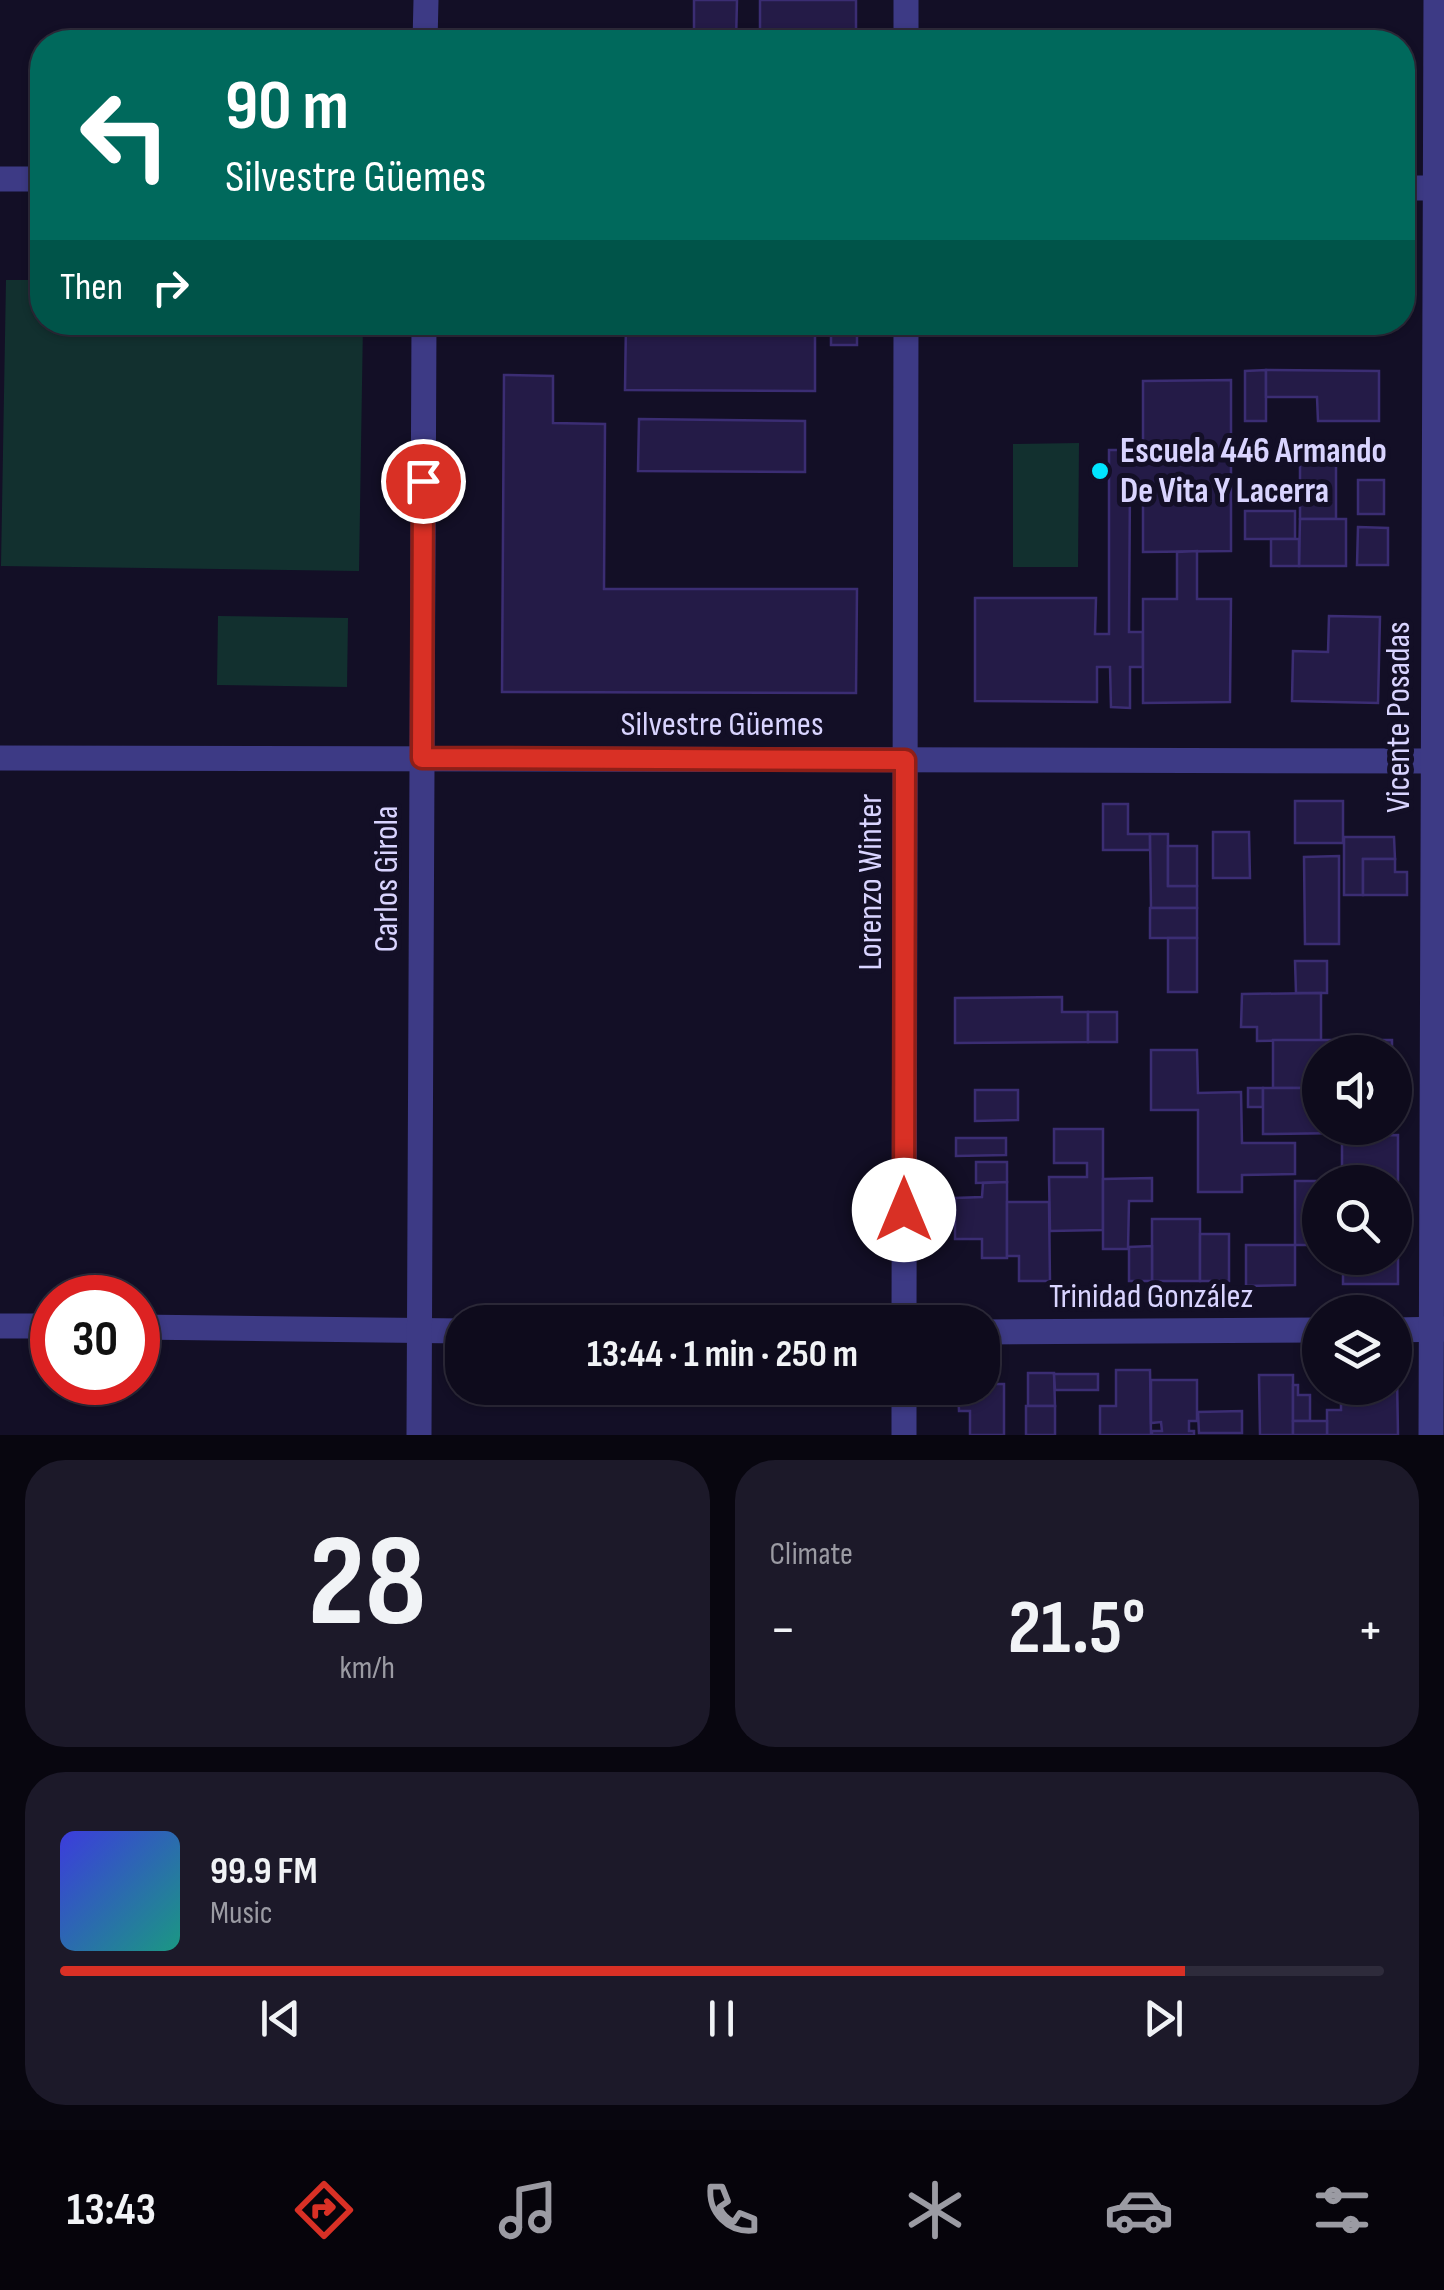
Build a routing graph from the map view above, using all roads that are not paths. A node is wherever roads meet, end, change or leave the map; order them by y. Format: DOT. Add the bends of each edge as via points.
graph roads {
  1 [pos="426,0"];
  2 [pos="906,0"];
  3 [pos="1436,0"];
  4 [pos="426,30"];
  5 [pos="906,30"];
  6 [pos="0,179"];
  7 [pos="30,179"];
  8 [pos="1440,188"];
  9 [pos="424,335"];
  10 [pos="906,335"];
  11 [pos="0,758"];
  12 [pos="422,758"];
  13 [pos="905,760"];
  14 [pos="1438,761"];
  15 [pos="904,1305"];
  16 [pos="0,1326"];
  17 [pos="30,1326"];
  18 [pos="160,1327"];
  19 [pos="1302,1330"];
  20 [pos="1412,1330"];
  21 [pos="1439,1330"];
  22 [pos="419,1331"];
  23 [pos="445,1331"];
  24 [pos="1000,1332"];
  25 [pos="904,1405"];
  26 [pos="418,1435"];
  27 [pos="904,1435"];
  28 [pos="1431,1435"];
  1 -- 4 [label="street"];
  2 -- 5 [label="street"];
  3 -- 8 [label="street, Vicente Posadas"];
  6 -- 7 [label="street"];
  8 -- 14 [label="street, Vicente Posadas"];
  9 -- 12 [label="street, Carlos Girola"];
  10 -- 13 [label="street, Lorenzo Winter"];
  11 -- 12 [label="street, Silvestre Güemes"];
  12 -- 13 [label="street, Silvestre Güemes"];
  12 -- 22 [label="street, Carlos Girola"];
  13 -- 14 [label="street, Silvestre Güemes"];
  13 -- 15 [label="street, Lorenzo Winter"];
  14 -- 21 [label="street, Vicente Posadas"];
  16 -- 17 [label="street"];
  18 -- 22 [label="street"];
  19 -- 24 [label="street, Trinidad González"];
  20 -- 21 [label="street"];
  21 -- 28 [label="street, Vicente Posadas"];
  22 -- 23 [label="street"];
  22 -- 26 [label="street, Carlos Girola"];
  25 -- 27 [label="street"];
}
